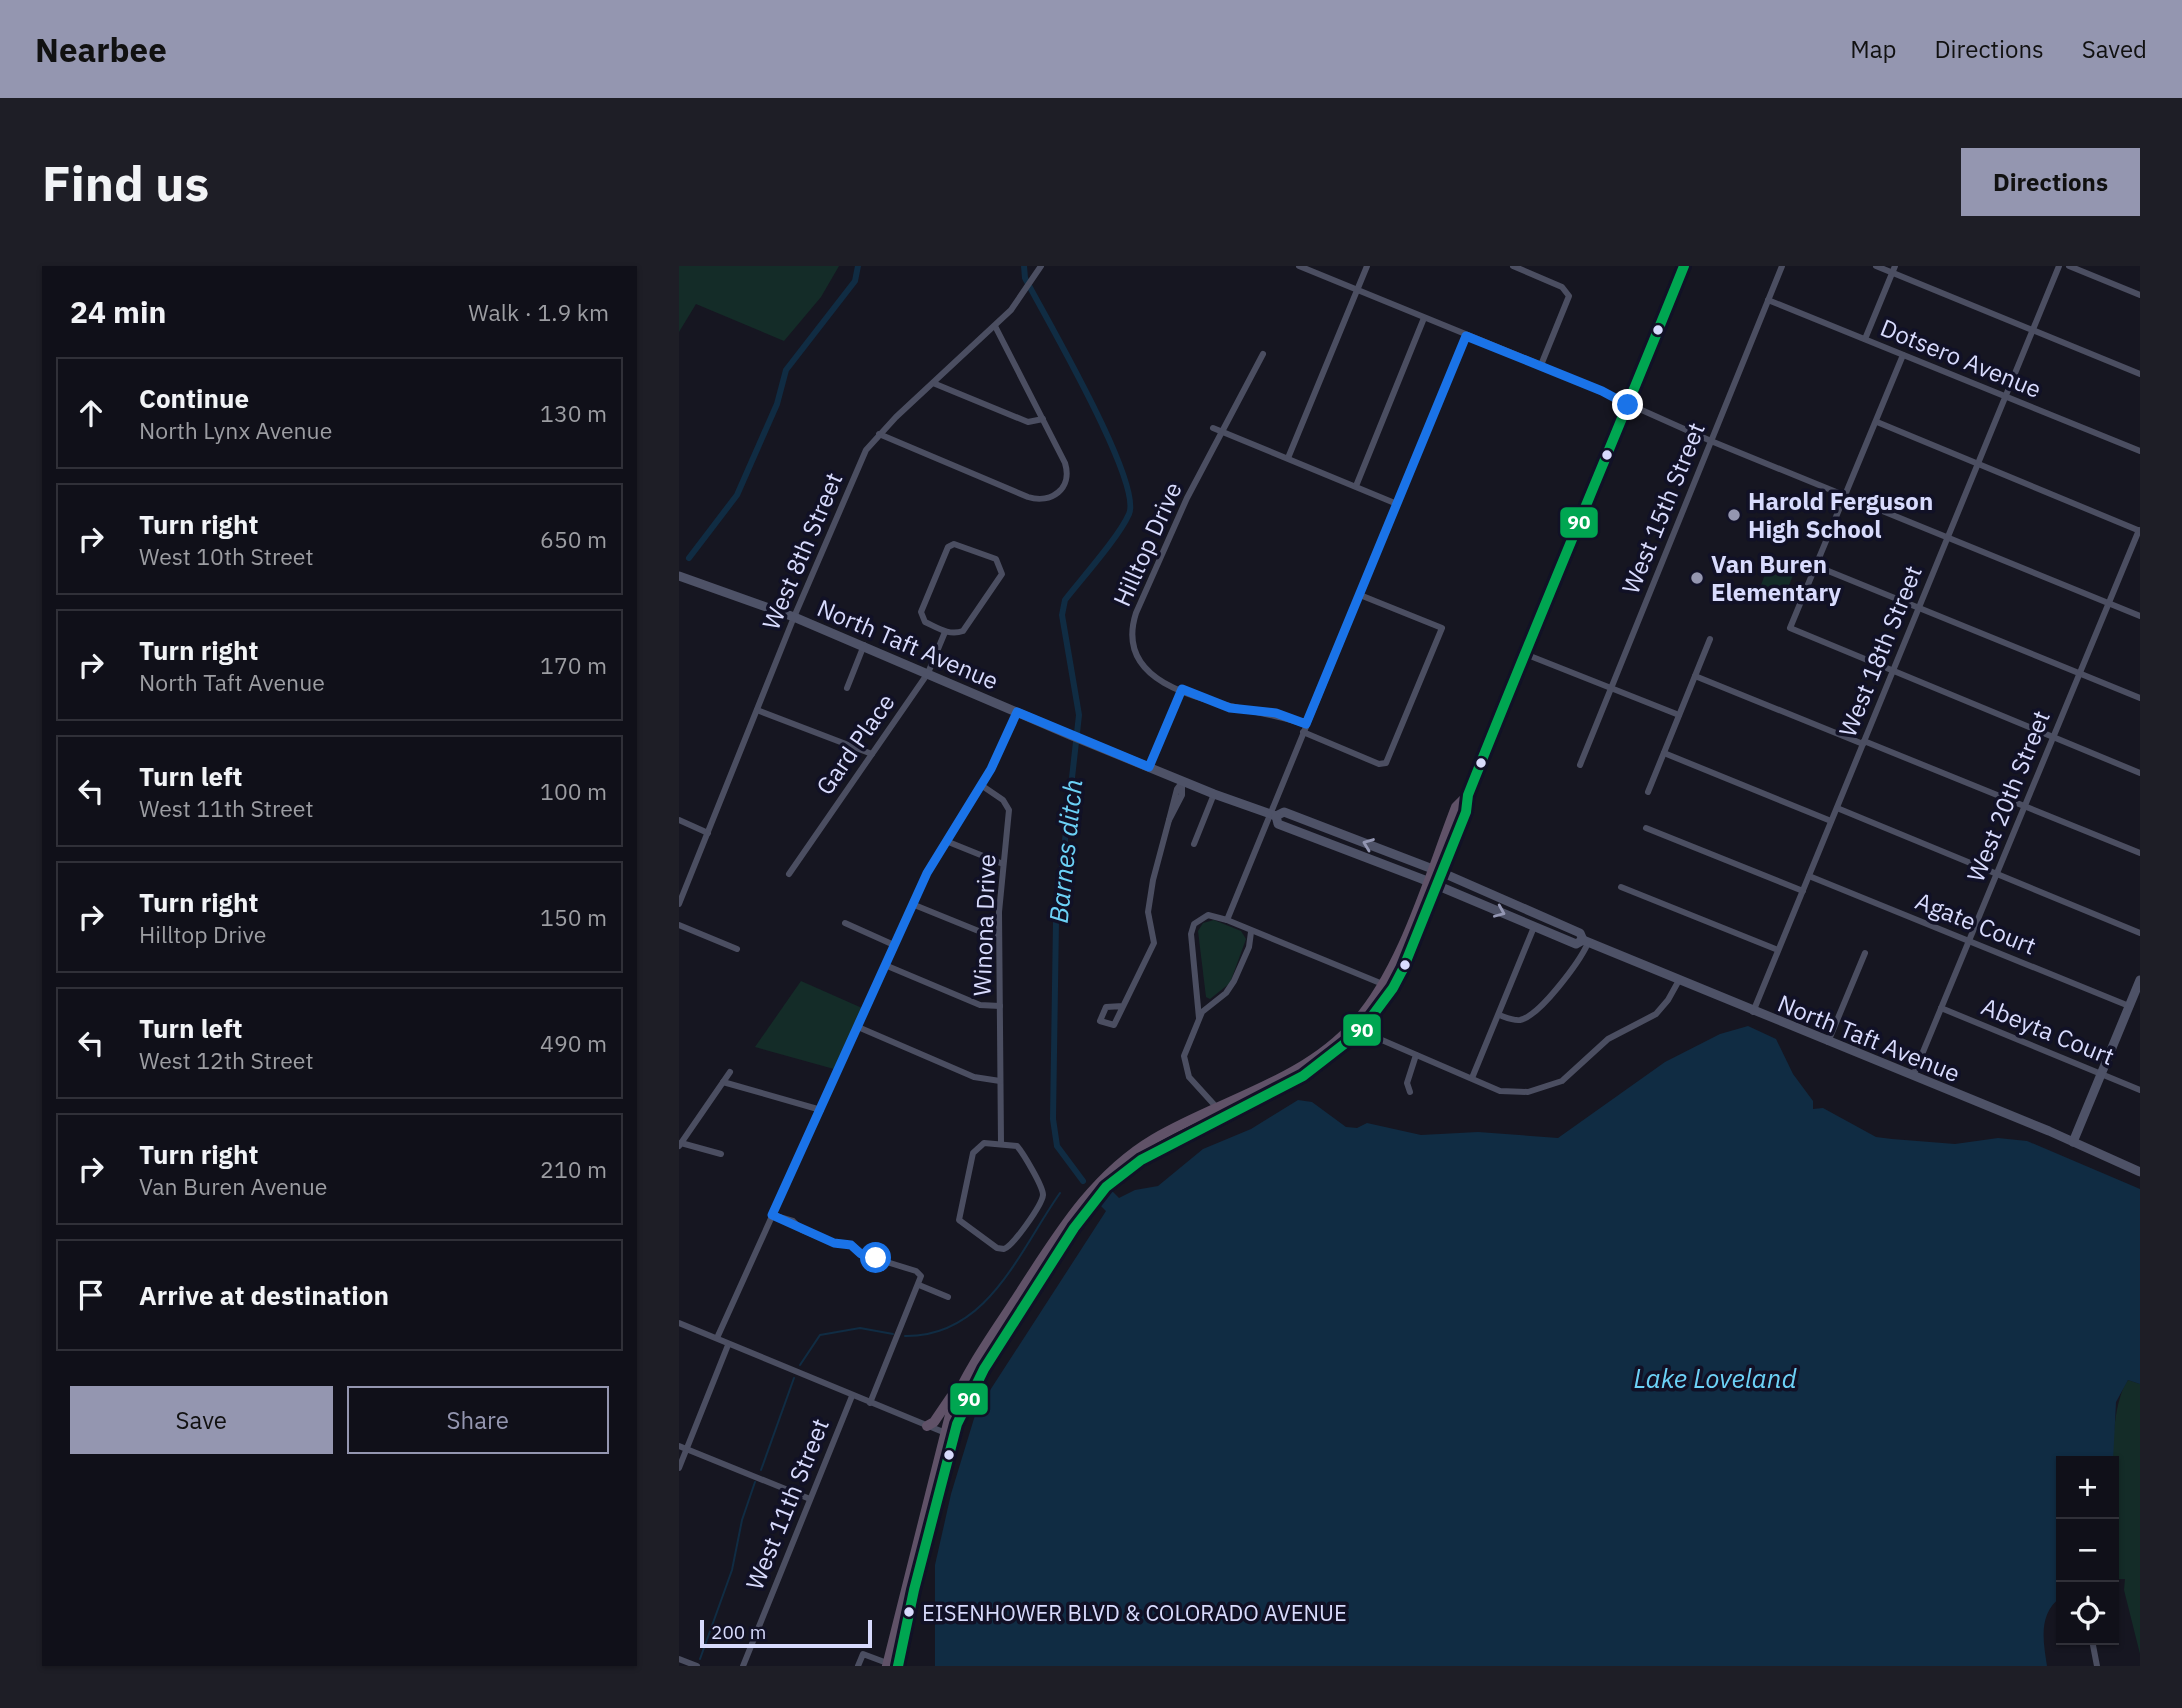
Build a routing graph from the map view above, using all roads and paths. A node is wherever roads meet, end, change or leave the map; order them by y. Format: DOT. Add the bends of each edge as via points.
graph roads {
  1 [pos="1041,266"];
  2 [pos="1299,266"];
  3 [pos="1367,266"];
  4 [pos="1513,266"];
  5 [pos="1685,266"];
  6 [pos="1782,266"];
  7 [pos="1876,266"];
  8 [pos="2059,266"];
  9 [pos="2069,266"];
  10 [pos="1893,269"];
  11 [pos="1357,290"];
  12 [pos="2140,295"];
  13 [pos="1768,300"];
  14 [pos="1424,318"];
  15 [pos="995,326"];
  16 [pos="2033,330"];
  17 [pos="1466,336"];
  18 [pos="1865,339"];
  19 [pos="1263,354"];
  20 [pos="1903,355"];
  21 [pos="1541,365"];
  22 [pos="2140,374"];
  23 [pos="933,383"];
  24 [pos="2005,396"];
  25 [pos="1628,405"];
  26 [pos="1043,419"];
  27 [pos="1877,422"];
  28 [pos="1213,428"];
  29 [pos="1222,431"];
  30 [pos="879,434"];
  31 [pos="1711,441"];
  32 [pos="2140,452"];
  33 [pos="1288,458"];
  34 [pos="1978,463"];
  35 [pos="1356,486"];
  36 [pos="1846,497"];
  37 [pos="1397,504"];
  38 [pos="2139,530"];
  39 [pos="1948,537"];
  40 [pos="1816,566"];
  41 [pos="679,576"];
  42 [pos="1360,595"];
  43 [pos="2109,603"];
  44 [pos="1919,608"];
  45 [pos="2140,616"];
  46 [pos="794,617"];
  47 [pos="945,632"];
  48 [pos="1710,639"];
  49 [pos="864,645"];
  50 [pos="1523,653"];
  51 [pos="1893,670"];
  52 [pos="928,673"];
  53 [pos="2080,674"];
  54 [pos="1695,676"];
  55 [pos="847,688"];
  56 [pos="1612,688"];
  57 [pos="1182,689"];
  58 [pos="2140,698"];
  59 [pos="757,710"];
  60 [pos="1017,712"];
  61 [pos="1679,715"];
  62 [pos="1304,728"];
  63 [pos="2054,736"];
  64 [pos="1864,742"];
  65 [pos="1664,753"];
  66 [pos="872,754"];
  67 [pos="1580,765"];
  68 [pos="1149,767"];
  69 [pos="2140,772"];
  70 [pos="1183,783"];
  71 [pos="981,785"];
  72 [pos="1648,792"];
  73 [pos="1214,794"];
  74 [pos="2025,806"];
  75 [pos="1837,808"];
  76 [pos="1273,814"];
  77 [pos="679,820"];
  78 [pos="1831,821"];
  79 [pos="1646,828"];
  80 [pos="708,833"];
  81 [pos="946,841"];
  82 [pos="1194,844"];
  83 [pos="2140,853"];
  84 [pos="1003,864"];
  85 [pos="1437,871"];
  86 [pos="789,874"];
  87 [pos="1997,874"];
  88 [pos="1809,876"];
  89 [pos="1432,884"];
  90 [pos="1621,887"];
  91 [pos="1803,891"];
  92 [pos="679,904"];
  93 [pos="912,904"];
  94 [pos="1227,920"];
  95 [pos="845,923"];
  96 [pos="679,925"];
  97 [pos="1534,926"];
  98 [pos="1251,932"];
  99 [pos="2140,933"];
  100 [pos="999,934"];
  101 [pos="1969,941"];
  102 [pos="1585,942"];
  103 [pos="894,945"];
  104 [pos="737,949"];
  105 [pos="1778,950"];
  106 [pos="1865,953"];
  107 [pos="885,965"];
  108 [pos="2140,980"];
  109 [pos="1678,982"];
  110 [pos="1388,986"];
  111 [pos="2133,1005"];
  112 [pos="1000,1006"];
  113 [pos="1123,1006"];
  114 [pos="1941,1008"];
  115 [pos="1753,1012"];
  116 [pos="1499,1015"];
  117 [pos="1199,1018"];
  118 [pos="858,1027"];
  119 [pos="1357,1028"];
  120 [pos="1828,1042"];
  121 [pos="1416,1055"];
  122 [pos="730,1072"];
  123 [pos="2101,1074"];
  124 [pos="1913,1076"];
  125 [pos="1472,1078"];
  126 [pos="1000,1081"];
  127 [pos="723,1083"];
  128 [pos="2140,1090"];
  129 [pos="1410,1092"];
  130 [pos="821,1110"];
  131 [pos="1221,1112"];
  132 [pos="2073,1142"];
  133 [pos="1001,1143"];
  134 [pos="680,1145"];
  135 [pos="721,1154"];
  136 [pos="2140,1172"];
  137 [pos="772,1215"];
  138 [pos="919,1285"];
  139 [pos="948,1297"];
  140 [pos="679,1323"];
  141 [pos="717,1338"];
  142 [pos="728,1345"];
  143 [pos="960,1388"];
  144 [pos="852,1396"];
  145 [pos="870,1403"];
  146 [pos="927,1426"];
  147 [pos="948,1434"];
  148 [pos="679,1446"];
  149 [pos="687,1449"];
  150 [pos="679,1468"];
  151 [pos="810,1499"];
  152 [pos="2093,1645"];
  153 [pos="679,1659"];
  154 [pos="688,1664"];
  155 [pos="891,1665"];
  156 [pos="697,1666"];
  157 [pos="743,1666"];
  158 [pos="858,1666"];
  159 [pos="2097,1666"];
  1 -- 15 [label="street, West 8th Street"];
  2 -- 11 [label="street"];
  3 -- 11 [label="street"];
  4 -- 21 [label="street" via="1562,287 1569,296"];
  5 -- 25 [label="highway"];
  6 -- 13 [label="street, West 15th Street"];
  7 -- 10 [label="street"];
  8 -- 16 [label="street, West 18th Street"];
  9 -- 12 [label="street"];
  10 -- 16 [label="street"];
  10 -- 18 [label="street"];
  11 -- 14 [label="street"];
  11 -- 33 [label="street"];
  13 -- 18 [label="street, Dotsero Avenue"];
  13 -- 31 [label="street, West 15th Street"];
  14 -- 17 [label="street"];
  14 -- 35 [label="street"];
  15 -- 23 [label="street, West 8th Street"];
  15 -- 26 [label="street"];
  16 -- 22 [label="street"];
  16 -- 24 [label="street, West 18th Street"];
  17 -- 21 [label="street"];
  17 -- 37 [label="street"];
  18 -- 20 [label="street, Dotsero Avenue"];
  19 -- 29 [label="street, Hilltop Drive"];
  20 -- 24 [label="street, Dotsero Avenue"];
  20 -- 27 [label="street"];
  21 -- 25 [label="street"];
  23 -- 26 [label="street" via="1028,422"];
  23 -- 30 [label="street, West 8th Street"];
  24 -- 32 [label="street, Dotsero Avenue"];
  24 -- 34 [label="street, West 18th Street"];
  25 -- 31 [label="street"];
  25 -- 50 [label="highway"];
  26 -- 30 [label="street" via="1066,466 1066,481 1060,491 1045,500"];
  27 -- 34 [label="street"];
  27 -- 36 [label="street"];
  28 -- 29 [label="street"];
  29 -- 33 [label="street"];
  29 -- 57 [label="street, Hilltop Drive" via="1187,498 1132,628 1133,649 1143,669"];
  30 -- 46 [label="street, West 8th Street" via="859,465"];
  31 -- 36 [label="street"];
  31 -- 56 [label="street, West 15th Street"];
  33 -- 35 [label="street"];
  34 -- 38 [label="street"];
  34 -- 39 [label="street, West 18th Street"];
  35 -- 37 [label="street"];
  36 -- 39 [label="street"];
  36 -- 40 [label="street"];
  37 -- 42 [label="street"];
  38 -- 43 [label="street, West 20th Street"];
  39 -- 43 [label="street"];
  39 -- 44 [label="street, West 18th Street"];
  40 -- 44 [label="street"];
  40 -- 51 [label="street" via="1790,628"];
  41 -- 46 [label="main road, North Taft Avenue"];
  42 -- 62 [label="street"];
  42 -- 62 [label="street, Hilltop Drive" via="1442,628 1386,763 1353,753"];
  43 -- 45 [label="street"];
  43 -- 53 [label="street, West 20th Street"];
  44 -- 51 [label="street, West 18th Street"];
  44 -- 53 [label="street"];
  46 -- 49 [label="main road, North Taft Avenue"];
  46 -- 59 [label="street, West 8th Street"];
  47 -- 47 [label="street" via="925,622 921,612 948,547 959,545 996,559 1003,574 963,631"];
  47 -- 52 [label="street, Gard Place"];
  48 -- 54 [label="street"];
  49 -- 52 [label="main road, North Taft Avenue"];
  49 -- 55 [label="street"];
  50 -- 56 [label="street"];
  50 -- 85 [label="highway" via="1468,795 1456,807"];
  51 -- 63 [label="street"];
  51 -- 64 [label="street, West 18th Street"];
  52 -- 60 [label="main road, North Taft Avenue"];
  52 -- 66 [label="street, Gard Place"];
  53 -- 58 [label="street"];
  53 -- 63 [label="street, West 20th Street"];
  54 -- 61 [label="street"];
  54 -- 64 [label="street"];
  56 -- 61 [label="street"];
  56 -- 67 [label="street, West 15th Street"];
  57 -- 62 [label="street, Hilltop Drive" via="1230,708 1276,713"];
  57 -- 68 [label="street"];
  59 -- 66 [label="street"];
  59 -- 80 [label="street, West 8th Street"];
  60 -- 68 [label="main road, North Taft Avenue"];
  60 -- 71 [label="street"];
  61 -- 65 [label="street"];
  62 -- 76 [label="street"];
  63 -- 69 [label="street"];
  63 -- 74 [label="street, West 20th Street"];
  64 -- 74 [label="street"];
  64 -- 75 [label="street, West 18th Street"];
  65 -- 72 [label="street"];
  65 -- 78 [label="street"];
  66 -- 86 [label="street, Gard Place"];
  68 -- 70 [label="main road, North Taft Avenue"];
  70 -- 73 [label="main road, North Taft Avenue"];
  70 -- 113 [label="street" via="1177,789 1153,880 1148,912 1154,943"];
  71 -- 81 [label="street"];
  71 -- 84 [label="street, Winona Drive" via="1008,807"];
  73 -- 76 [label="main road, North Taft Avenue"];
  73 -- 82 [label="street"];
  74 -- 83 [label="street"];
  74 -- 87 [label="street, West 20th Street"];
  75 -- 78 [label="street, West 18th Street"];
  75 -- 87 [label="street"];
  85 -- 76 [label="main road, North Taft Avenue, one-way" via="1285,812"];
  76 -- 89 [label="main road, North Taft Avenue" via="1278,824"];
  76 -- 94 [label="street"];
  77 -- 80 [label="street"];
  78 -- 88 [label="street, West 18th Street"];
  79 -- 91 [label="street"];
  80 -- 92 [label="street, West 8th Street"];
  81 -- 84 [label="street"];
  81 -- 93 [label="street"];
  84 -- 100 [label="street, Winona Drive"];
  85 -- 89 [label="highway"];
  85 -- 102 [label="main road, North Taft Avenue" via="1580,933"];
  87 -- 99 [label="street"];
  87 -- 101 [label="street, West 20th Street"];
  88 -- 91 [label="street, West 18th Street"];
  88 -- 101 [label="street, Agate Court"];
  89 -- 97 [label="main road, North Taft Avenue, one-way"];
  89 -- 110 [label="highway"];
  90 -- 105 [label="street"];
  91 -- 105 [label="street, West 18th Street"];
  93 -- 100 [label="street" via="981,933"];
  93 -- 103 [label="street"];
  94 -- 98 [label="street"];
  94 -- 117 [label="street" via="1204,916 1192,929"];
  95 -- 103 [label="street"];
  96 -- 104 [label="street"];
  97 -- 102 [label="main road, North Taft Avenue" via="1576,944"];
  97 -- 116 [label="street"];
  98 -- 110 [label="street"];
  98 -- 117 [label="street" via="1234,981"];
  100 -- 112 [label="street, Winona Drive"];
  101 -- 111 [label="street, Agate Court"];
  101 -- 114 [label="street, West 20th Street"];
  102 -- 109 [label="main road, North Taft Avenue"];
  102 -- 116 [label="street" via="1571,972 1529,1015 1516,1020"];
  103 -- 107 [label="street"];
  105 -- 115 [label="street, West 18th Street"];
  106 -- 120 [label="street"];
  107 -- 112 [label="street" via="980,1005"];
  107 -- 118 [label="street"];
  108 -- 111 [label="main road"];
  109 -- 115 [label="main road, North Taft Avenue"];
  109 -- 125 [label="street" via="1660,1011 1608,1039 1562,1081 1518,1093 1500,1091"];
  110 -- 119 [label="highway"];
  111 -- 123 [label="main road"];
  112 -- 126 [label="street, Winona Drive"];
  114 -- 123 [label="street, Abeyta Court"];
  114 -- 124 [label="street, West 20th Street"];
  115 -- 120 [label="main road, North Taft Avenue"];
  116 -- 125 [label="street"];
  117 -- 131 [label="street" via="1183,1062 1189,1077"];
  118 -- 126 [label="street" via="974,1077"];
  118 -- 130 [label="street"];
  119 -- 121 [label="street"];
  119 -- 131 [label="highway" via="1303,1076"];
  120 -- 124 [label="main road, North Taft Avenue"];
  121 -- 125 [label="street"];
  121 -- 129 [label="street" via="1407,1083"];
  122 -- 127 [label="street"];
  123 -- 128 [label="street, Abeyta Court"];
  123 -- 132 [label="main road"];
  124 -- 132 [label="main road, North Taft Avenue"];
  126 -- 133 [label="street, Winona Drive"];
  127 -- 130 [label="street"];
  127 -- 134 [label="street"];
  130 -- 137 [label="street"];
  131 -- 143 [label="highway" via="1153,1139 1098,1183 1070,1217"];
  131 -- 147 [label="highway" via="1106,1187 1074,1228 997,1348"];
  132 -- 136 [label="main road, North Taft Avenue"];
  133 -- 133 [label="street" via="984,1143 974,1150 958,1215 963,1226 1004,1249 1012,1245 1043,1195 1020,1148"];
  134 -- 135 [label="street"];
  137 -- 138 [label="street" via="834,1243 851,1245 861,1254 919,1273"];
  137 -- 141 [label="street"];
  138 -- 139 [label="street"];
  138 -- 145 [label="street"];
  140 -- 141 [label="street"];
  141 -- 142 [label="street"];
  142 -- 144 [label="street"];
  142 -- 149 [label="street"];
  143 -- 146 [label="highway"];
  143 -- 147 [label="highway"];
  144 -- 145 [label="street"];
  144 -- 151 [label="street, West 11th Street"];
  145 -- 146 [label="street"];
  146 -- 147 [label="street"];
  147 -- 155 [label="highway"];
  148 -- 149 [label="street"];
  149 -- 150 [label="street"];
  149 -- 151 [label="street"];
  151 -- 157 [label="street, West 11th Street"];
  152 -- 159 [label="street"];
  153 -- 154 [label="street"];
  154 -- 156 [label="street"];
  155 -- 158 [label="street" via="863,1654"];
}
